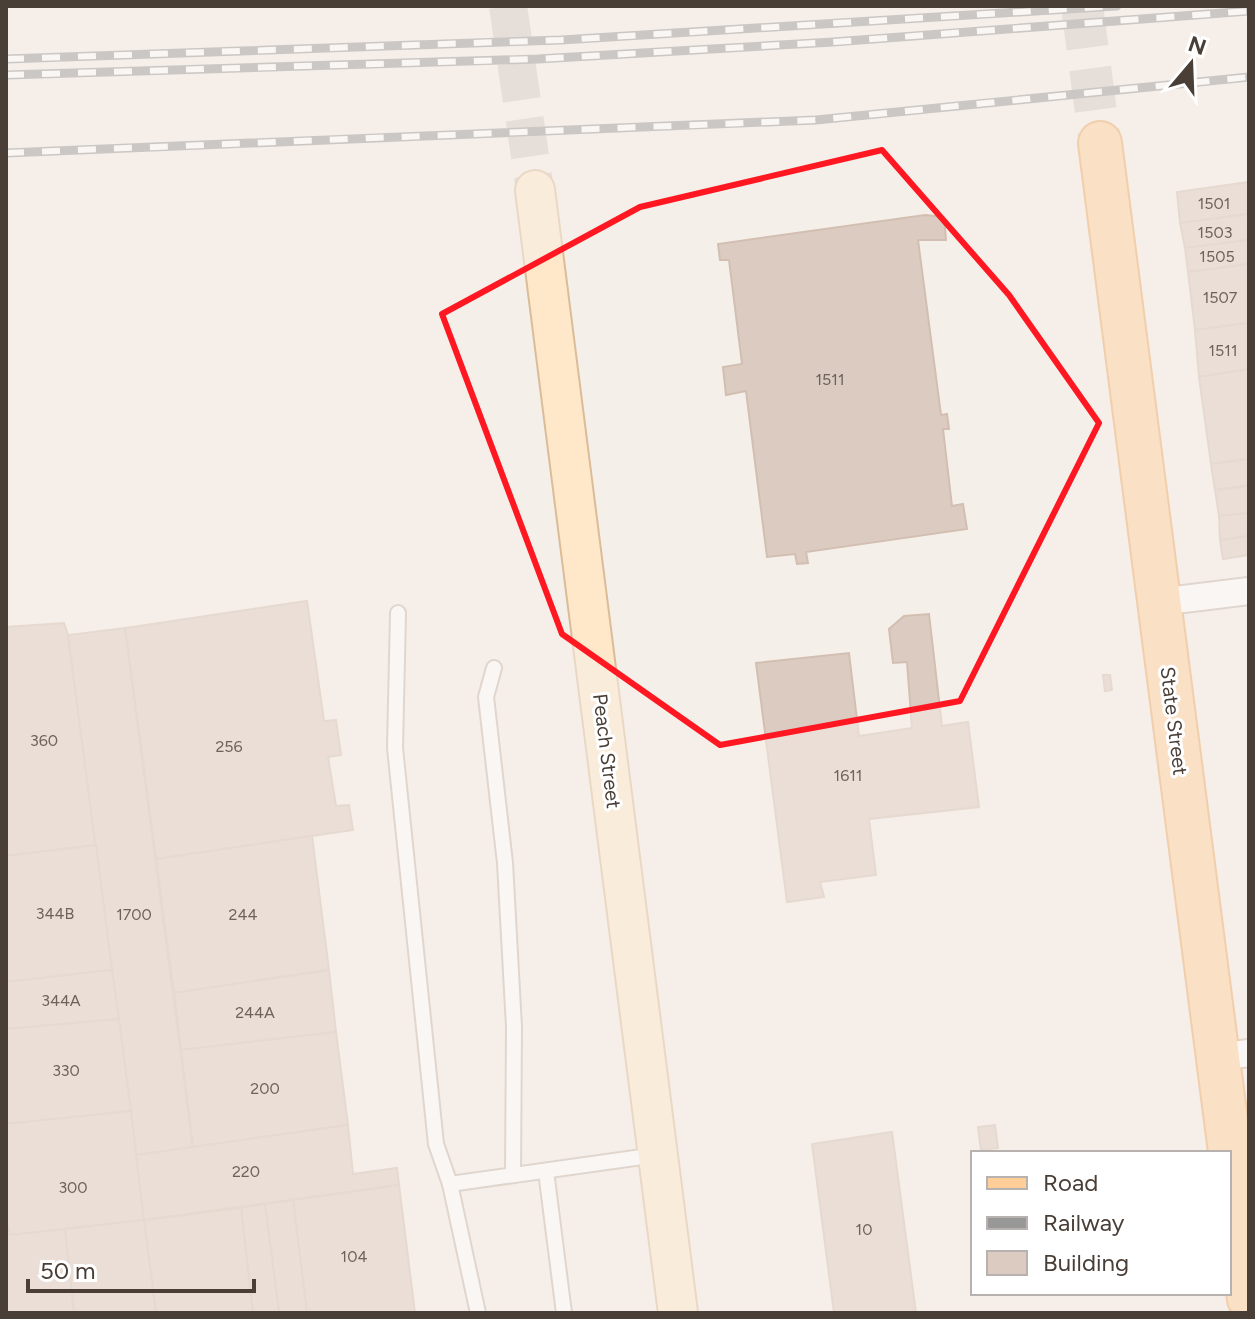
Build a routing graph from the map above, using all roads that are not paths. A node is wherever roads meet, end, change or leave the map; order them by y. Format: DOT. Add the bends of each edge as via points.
graph roads {
  1 [pos="1100,143"];
  2 [pos="535,190"];
  3 [pos="1249,591"];
  4 [pos="1159,602"];
  5 [pos="398,613"];
  6 [pos="494,668"];
  7 [pos="1233,1055"];
  8 [pos="657,1155"];
  9 [pos="546,1171"];
  10 [pos="513,1175"];
  11 [pos="450,1184"];
  12 [pos="1249,1299"];
  13 [pos="478,1313"];
  14 [pos="564,1313"];
  15 [pos="678,1313"];
  1 -- 4 [label="main road, State Street"];
  2 -- 8 [label="main road, Peach Street"];
  3 -- 4 [label="street"];
  4 -- 7 [label="main road, State Street"];
  5 -- 11 [label="lane" via="395,748 436,1144"];
  6 -- 10 [label="lane" via="486,697 505,863 514,1027"];
  7 -- 12 [label="main road, State Street"];
  8 -- 9 [label="lane"];
  8 -- 15 [label="main road, Peach Street"];
  9 -- 10 [label="lane"];
  9 -- 14 [label="lane"];
  10 -- 11 [label="lane"];
  11 -- 13 [label="lane"];
}
